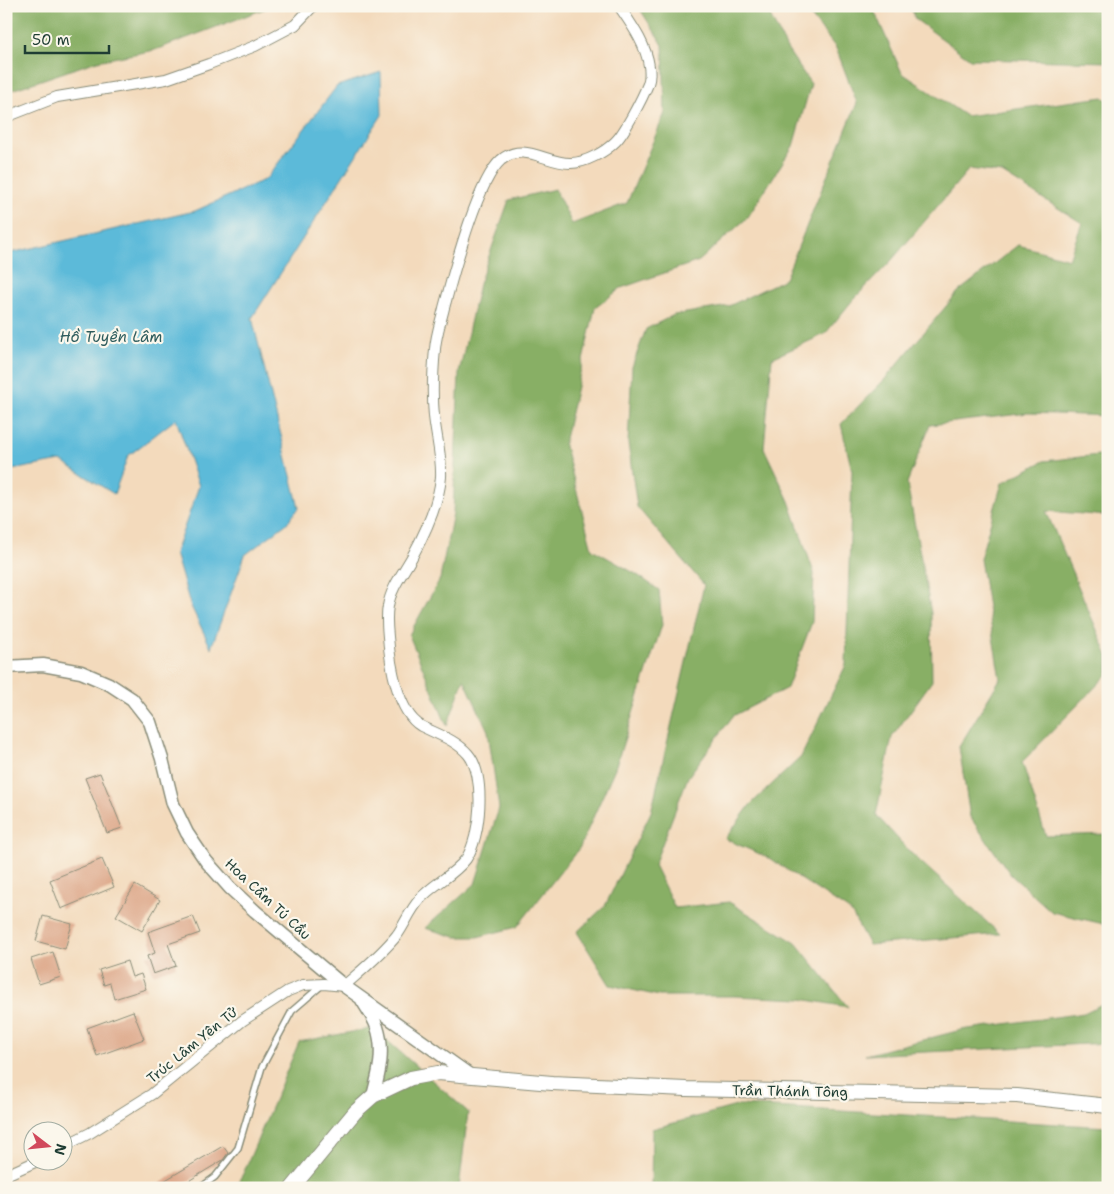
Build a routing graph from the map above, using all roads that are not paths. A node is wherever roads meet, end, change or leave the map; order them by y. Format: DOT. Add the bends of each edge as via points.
graph roads {
  1 [pos="313,6"];
  2 [pos="619,6"];
  3 [pos="6,117"];
  4 [pos="6,667"];
  5 [pos="324,984"];
  6 [pos="344,986"];
  7 [pos="361,997"];
  8 [pos="472,1076"];
  9 [pos="373,1096"];
  10 [pos="1108,1106"];
  11 [pos="72,1142"];
  12 [pos="22,1168"];
  13 [pos="6,1175"];
  14 [pos="200,1188"];
  15 [pos="292,1188"];
  1 -- 3 [label="street" via="295,25 255,46 209,64 166,79 58,97"];
  2 -- 6 [label="street" via="641,41 650,68 648,84 620,136 606,149 580,162 571,163 523,152 509,155 499,162 483,189 449,292 434,351 434,412 441,476 423,536 390,599 388,637 390,660 400,696 410,716 420,725 460,746 472,760 478,779 478,820 467,857 416,902 395,938"];
  4 -- 6 [label="street, Hoa Cẩm Tú Cầu" via="44,665 81,672 132,699 150,722 173,804 187,833 206,860 255,911"];
  5 -- 6 [label="street, Trúc Lâm Yên Tử"];
  5 -- 11 [label="street, Trúc Lâm Yên Tử" via="303,985 288,991 242,1021 152,1094"];
  5 -- 14 [label="lane" via="292,1011 262,1067 238,1148 216,1177"];
  6 -- 7 [label="street"];
  7 -- 8 [label="street"];
  7 -- 9 [label="street" via="377,1026 380,1039 380,1066"];
  8 -- 9 [label="main road, Trần Thánh Tông" via="438,1073 411,1078"];
  8 -- 10 [label="main road, Trần Thánh Tông" via="686,1089 1017,1096"];
  9 -- 15 [label="main road, Trần Thánh Tông" via="355,1112"];
  12 -- 13 [label="street"];
}
